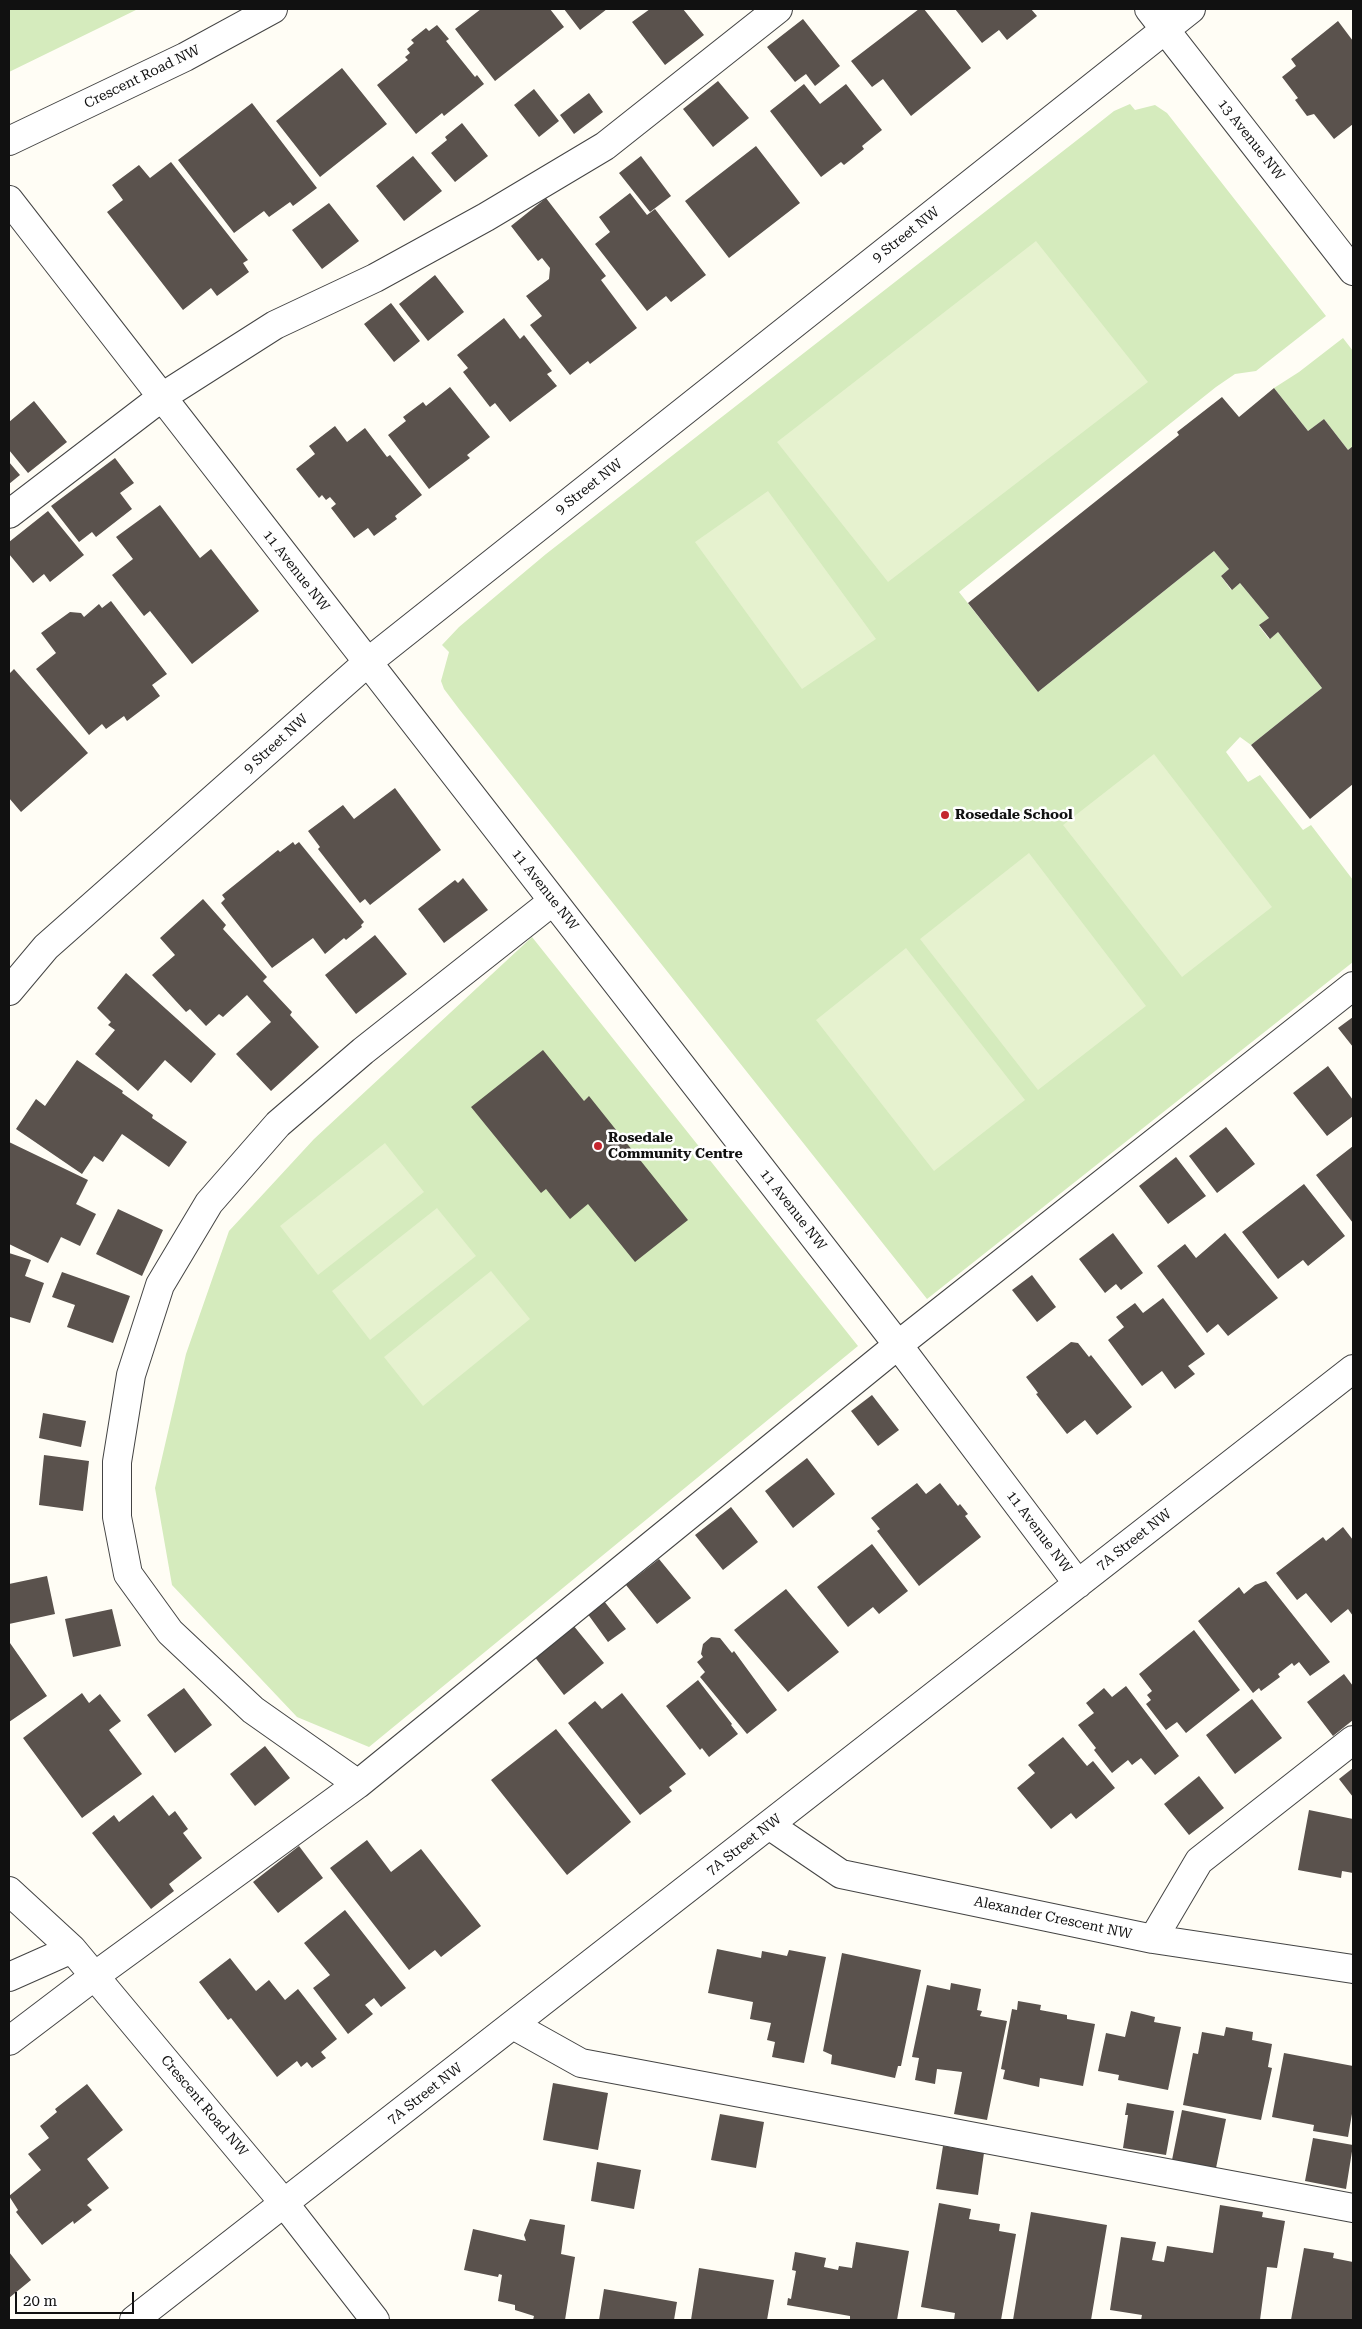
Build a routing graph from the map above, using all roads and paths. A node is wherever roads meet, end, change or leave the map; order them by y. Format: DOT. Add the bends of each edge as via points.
graph roads {
  1 [pos="273,9"];
  2 [pos="778,9"];
  3 [pos="1149,9"];
  4 [pos="1191,9"];
  5 [pos="1165,30"];
  6 [pos="9,141"];
  7 [pos="9,200"];
  8 [pos="1352,267"];
  9 [pos="162,397"];
  10 [pos="9,514"];
  11 [pos="368,662"];
  12 [pos="553,901"];
  13 [pos="1353,986"];
  14 [pos="9,991"];
  15 [pos="898,1345"];
  16 [pos="1353,1369"];
  17 [pos="1078,1584"];
  18 [pos="1353,1740"];
  19 [pos="358,1784"];
  20 [pos="768,1826"];
  21 [pos="9,1891"];
  22 [pos="1153,1939"];
  23 [pos="72,1949"];
  24 [pos="1353,1969"];
  25 [pos="96,1975"];
  26 [pos="9,1977"];
  27 [pos="513,2025"];
  28 [pos="9,2042"];
  29 [pos="284,2204"];
  30 [pos="1353,2208"];
  31 [pos="134,2320"];
  32 [pos="375,2320"];
  1 -- 6 [label="street, Crescent Road NW" via="185,57"];
  2 -- 9 [label="street" via="605,146 375,278 275,324"];
  3 -- 5 [label="street, 13 Avenue NW"];
  4 -- 5 [label="street, 9 Street NW"];
  5 -- 8 [label="street, 13 Avenue NW"];
  5 -- 11 [label="street, 9 Street NW"];
  7 -- 9 [label="street, 11 Avenue NW"];
  9 -- 10 [label="street"];
  9 -- 11 [label="street, 11 Avenue NW"];
  11 -- 12 [label="street, 11 Avenue NW"];
  11 -- 14 [label="street, 9 Street NW" via="46,947"];
  12 -- 15 [label="street, 11 Avenue NW"];
  12 -- 19 [label="street" via="278,1124 209,1203 160,1285 131,1375 117,1462 117,1517 128,1574 170,1632 246,1703"];
  13 -- 15 [label="street"];
  15 -- 17 [label="street, 11 Avenue NW"];
  15 -- 19 [label="street"];
  16 -- 17 [label="street, 7A Street NW"];
  17 -- 20 [label="street, 7A Street NW"];
  18 -- 22 [label="street" via="1199,1861"];
  19 -- 25 [label="street"];
  20 -- 22 [label="street, Alexander Crescent NW" via="841,1874"];
  20 -- 27 [label="street, 7A Street NW"];
  21 -- 23 [label="street"];
  22 -- 24 [label="street, Alexander Crescent NW"];
  23 -- 25 [label="street, Crescent Road NW"];
  23 -- 26 [label="street"];
  25 -- 28 [label="street"];
  25 -- 29 [label="street, Crescent Road NW"];
  27 -- 29 [label="street, 7A Street NW"];
  27 -- 30 [label="street" via="581,2063"];
  29 -- 31 [label="street, 7A Street NW"];
  29 -- 32 [label="street, Crescent Road NW"];
}
